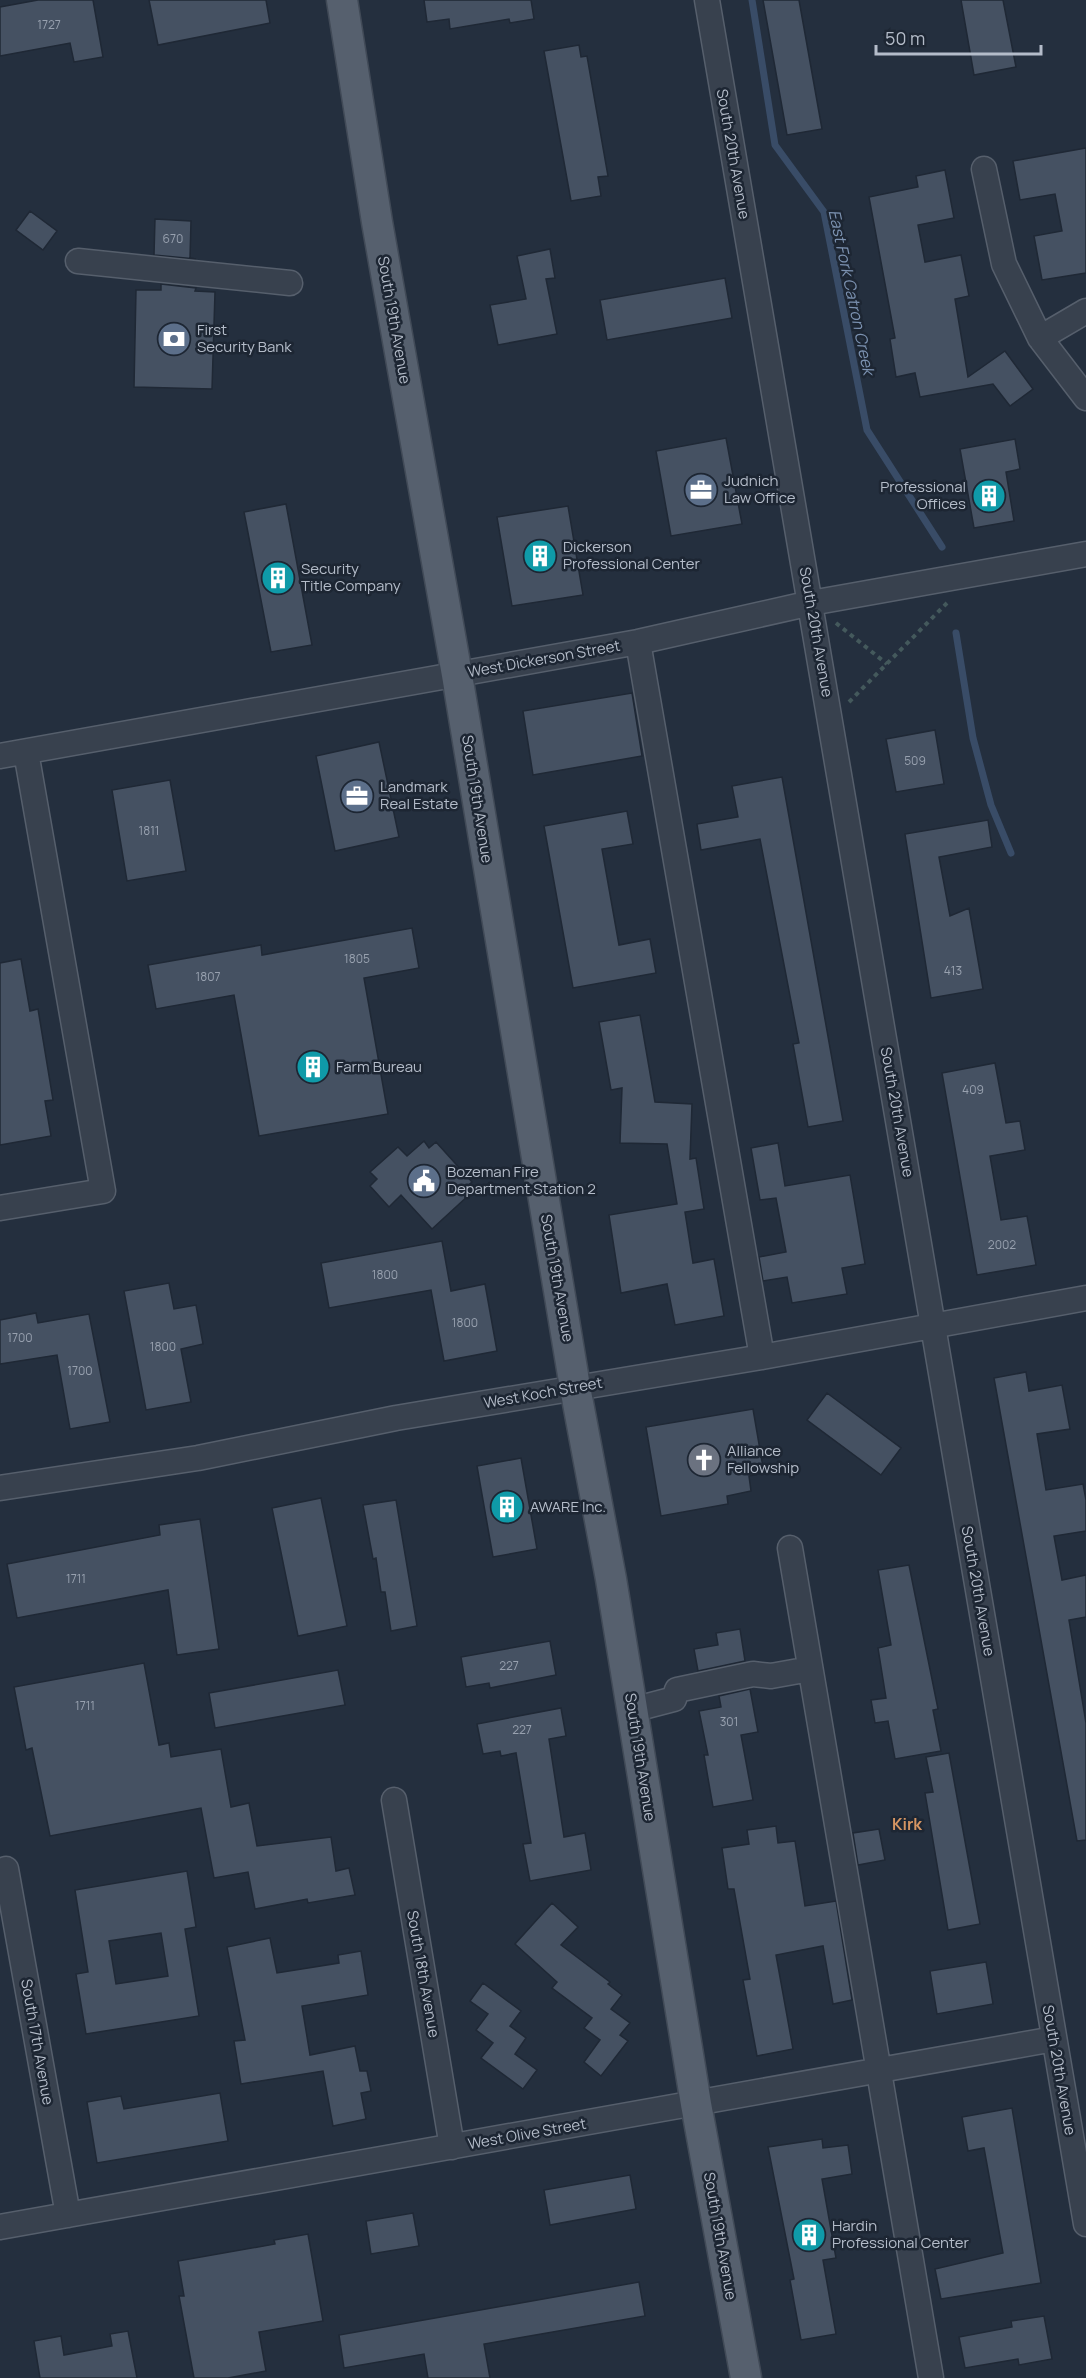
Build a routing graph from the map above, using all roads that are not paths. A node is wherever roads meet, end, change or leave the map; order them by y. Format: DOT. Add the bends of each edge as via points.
graph roads {
  1 [pos="342,0"];
  2 [pos="707,0"];
  3 [pos="984,169"];
  4 [pos="78,261"];
  5 [pos="290,283"];
  6 [pos="1086,311"];
  7 [pos="1040,338"];
  8 [pos="1086,398"];
  9 [pos="1086,555"];
  10 [pos="811,603"];
  11 [pos="638,642"];
  12 [pos="457,675"];
  13 [pos="26,752"];
  14 [pos="0,756"];
  15 [pos="0,1208"];
  16 [pos="1086,1298"];
  17 [pos="933,1327"];
  18 [pos="762,1357"];
  19 [pos="575,1387"];
  20 [pos="0,1488"];
  21 [pos="790,1548"];
  22 [pos="810,1669"];
  23 [pos="632,1710"];
  24 [pos="394,1800"];
  25 [pos="6,1869"];
  26 [pos="1054,2039"];
  27 [pos="879,2071"];
  28 [pos="696,2104"];
  29 [pos="452,2147"];
  30 [pos="68,2215"];
  31 [pos="1086,2224"];
  32 [pos="0,2227"];
  33 [pos="746,2378"];
  34 [pos="932,2378"];
  1 -- 12 [label="main road, South 19th Avenue"];
  2 -- 10 [label="street, South 20th Avenue"];
  3 -- 7 [label="street" via="1004,264"];
  4 -- 5 [label="street"];
  6 -- 7 [label="street"];
  7 -- 8 [label="street"];
  9 -- 10 [label="street, West Dickerson Street"];
  10 -- 11 [label="street, West Dickerson Street"];
  10 -- 17 [label="street, South 20th Avenue"];
  11 -- 12 [label="street, West Dickerson Street"];
  11 -- 18 [label="street"];
  12 -- 13 [label="street, West Dickerson Street"];
  12 -- 19 [label="main road, South 19th Avenue"];
  13 -- 14 [label="street, West Dickerson Street"];
  13 -- 15 [label="street" via="103,1191"];
  16 -- 17 [label="street, West Koch Street"];
  17 -- 18 [label="street, West Koch Street"];
  17 -- 26 [label="street, South 20th Avenue"];
  18 -- 19 [label="street, West Koch Street"];
  19 -- 20 [label="street, West Koch Street" via="198,1458"];
  19 -- 23 [label="main road, South 19th Avenue"];
  21 -- 22 [label="street"];
  22 -- 23 [label="street" via="771,1676 753,1674 677,1689 674,1700"];
  22 -- 27 [label="street"];
  23 -- 28 [label="main road, South 19th Avenue"];
  24 -- 29 [label="street, South 18th Avenue"];
  25 -- 30 [label="street, South 17th Avenue"];
  26 -- 27 [label="street, West Olive Street"];
  26 -- 31 [label="street, South 20th Avenue"];
  27 -- 28 [label="street, West Olive Street"];
  27 -- 34 [label="street"];
  28 -- 29 [label="street, West Olive Street"];
  28 -- 33 [label="main road, South 19th Avenue"];
  29 -- 30 [label="street, West Olive Street"];
  30 -- 32 [label="street, West Olive Street"];
}
